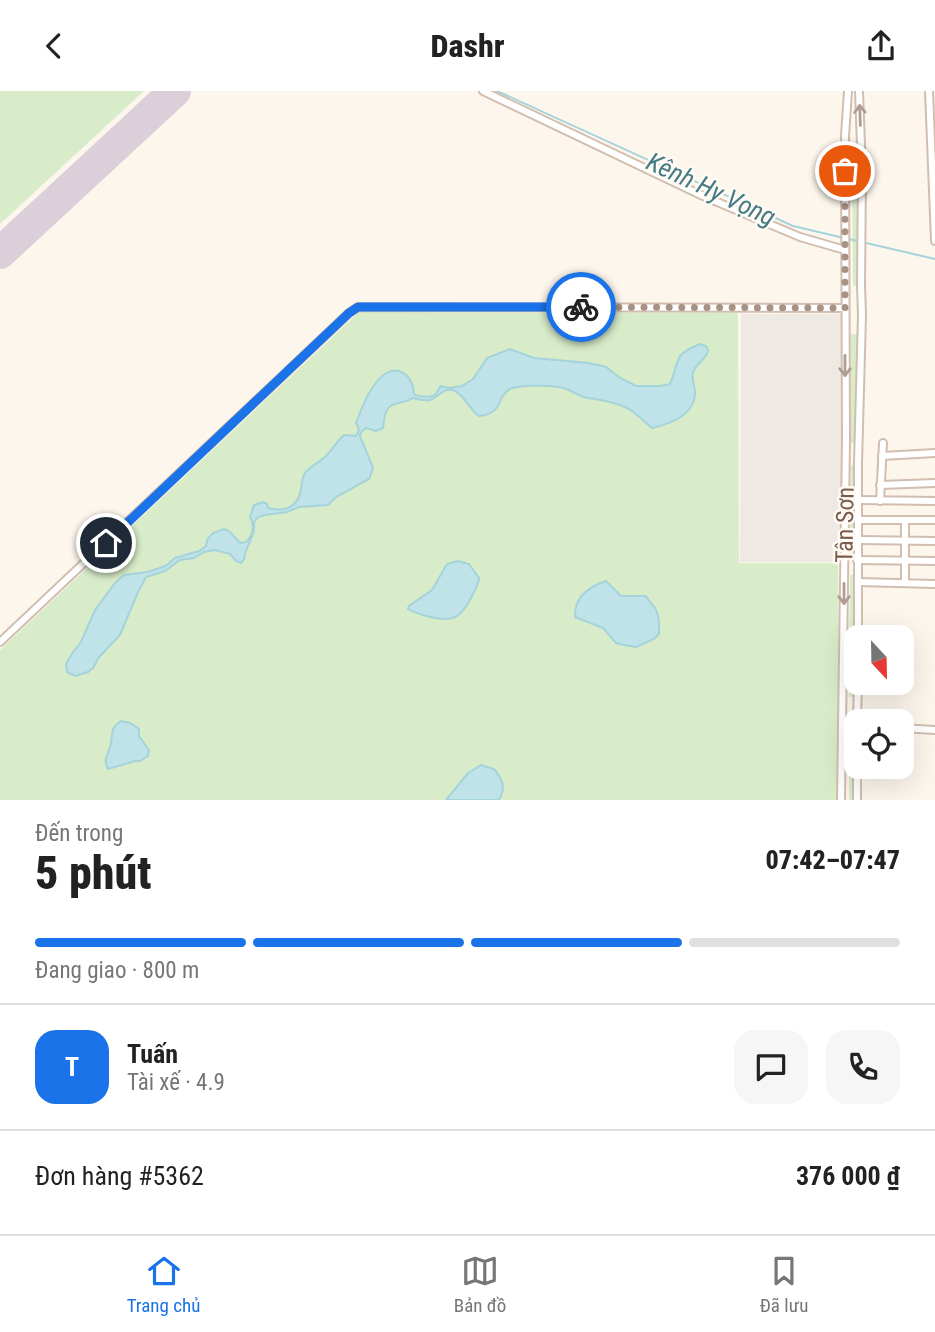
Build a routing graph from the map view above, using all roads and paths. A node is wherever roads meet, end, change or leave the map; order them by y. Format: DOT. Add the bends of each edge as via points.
graph roads {
  1 [pos="484,91"];
  2 [pos="848,91"];
  3 [pos="859,91"];
  4 [pos="929,91"];
  5 [pos="861,153"];
  6 [pos="845,154"];
  7 [pos="845,171"];
  8 [pos="862,172"];
  9 [pos="935,241"];
  10 [pos="845,250"];
  11 [pos="861,296"];
  12 [pos="845,297"];
  13 [pos="845,308"];
  14 [pos="845,323"];
  15 [pos="860,324"];
  16 [pos="846,440"];
  17 [pos="883,443"];
  18 [pos="859,444"];
  19 [pos="935,453"];
  20 [pos="882,456"];
  21 [pos="845,462"];
  22 [pos="858,463"];
  23 [pos="935,483"];
  24 [pos="880,485"];
  25 [pos="859,500"];
  26 [pos="880,501"];
  27 [pos="935,501"];
  28 [pos="858,520"];
  29 [pos="905,520"];
  30 [pos="935,520"];
  31 [pos="858,540"];
  32 [pos="905,541"];
  33 [pos="935,541"];
  34 [pos="844,552"];
  35 [pos="857,552"];
  36 [pos="857,560"];
  37 [pos="905,561"];
  38 [pos="935,561"];
  39 [pos="844,571"];
  40 [pos="857,571"];
  41 [pos="858,582"];
  42 [pos="905,583"];
  43 [pos="935,584"];
  44 [pos="858,625"];
  45 [pos="0,642"];
  46 [pos="858,696"];
  47 [pos="844,697"];
  48 [pos="844,709"];
  49 [pos="857,709"];
  50 [pos="844,715"];
  51 [pos="914,729"];
  52 [pos="935,730"];
  53 [pos="857,779"];
  54 [pos="841,800"];
  55 [pos="857,800"];
  1 -- 10 [label="street" via="703,196 800,237"];
  2 -- 6 [label="street"];
  5 -- 3 [label="street, Tân Sơn, one-way"];
  4 -- 9 [label="street"];
  5 -- 6 [label="street" via="854,157"];
  5 -- 8 [label="street, Tân Sơn"];
  6 -- 7 [label="street"];
  7 -- 8 [label="street" via="853,166"];
  7 -- 10 [label="street, Tân Sơn"];
  8 -- 11 [label="street, Tân Sơn"];
  10 -- 12 [label="street, Tân Sơn"];
  11 -- 12 [label="street" via="855,289"];
  11 -- 15 [label="street, Tân Sơn"];
  12 -- 13 [label="street, Tân Sơn"];
  13 -- 14 [label="street, Tân Sơn"];
  13 -- 45 [label="street" via="358,307"];
  14 -- 15 [label="street" via="854,330"];
  14 -- 16 [label="street, Tân Sơn, one-way"];
  15 -- 18 [label="street, Tân Sơn"];
  16 -- 18 [label="street" via="852,448"];
  16 -- 21 [label="street, Tân Sơn"];
  17 -- 20 [label="street"];
  18 -- 22 [label="street, Tân Sơn"];
  19 -- 20 [label="street"];
  20 -- 24 [label="street"];
  21 -- 22 [label="street" via="853,458"];
  21 -- 34 [label="street, Tân Sơn"];
  22 -- 25 [label="street, Tân Sơn"];
  23 -- 24 [label="street"];
  24 -- 26 [label="street"];
  25 -- 26 [label="street"];
  25 -- 28 [label="street, Tân Sơn"];
  26 -- 27 [label="street"];
  28 -- 29 [label="street"];
  28 -- 31 [label="street, Tân Sơn"];
  29 -- 30 [label="street"];
  29 -- 32 [label="street"];
  31 -- 32 [label="street"];
  31 -- 35 [label="street, Tân Sơn"];
  32 -- 33 [label="street"];
  32 -- 37 [label="street"];
  34 -- 35 [label="street" via="848,557"];
  34 -- 39 [label="street, Tân Sơn"];
  35 -- 36 [label="street, Tân Sơn"];
  36 -- 37 [label="street"];
  36 -- 40 [label="street, Tân Sơn"];
  37 -- 38 [label="street"];
  37 -- 42 [label="street"];
  39 -- 40 [label="street" via="850,566"];
  39 -- 47 [label="street, Tân Sơn, one-way"];
  40 -- 41 [label="street, Tân Sơn"];
  41 -- 42 [label="street"];
  41 -- 44 [label="street, Tân Sơn"];
  42 -- 43 [label="street"];
  46 -- 47 [label="street" via="850,703"];
  46 -- 49 [label="street"];
  47 -- 48 [label="street, Tân Sơn"];
  50 -- 54 [label="street, Tân Sơn"];
  51 -- 52 [label="street"];
  53 -- 55 [label="street"];
}
